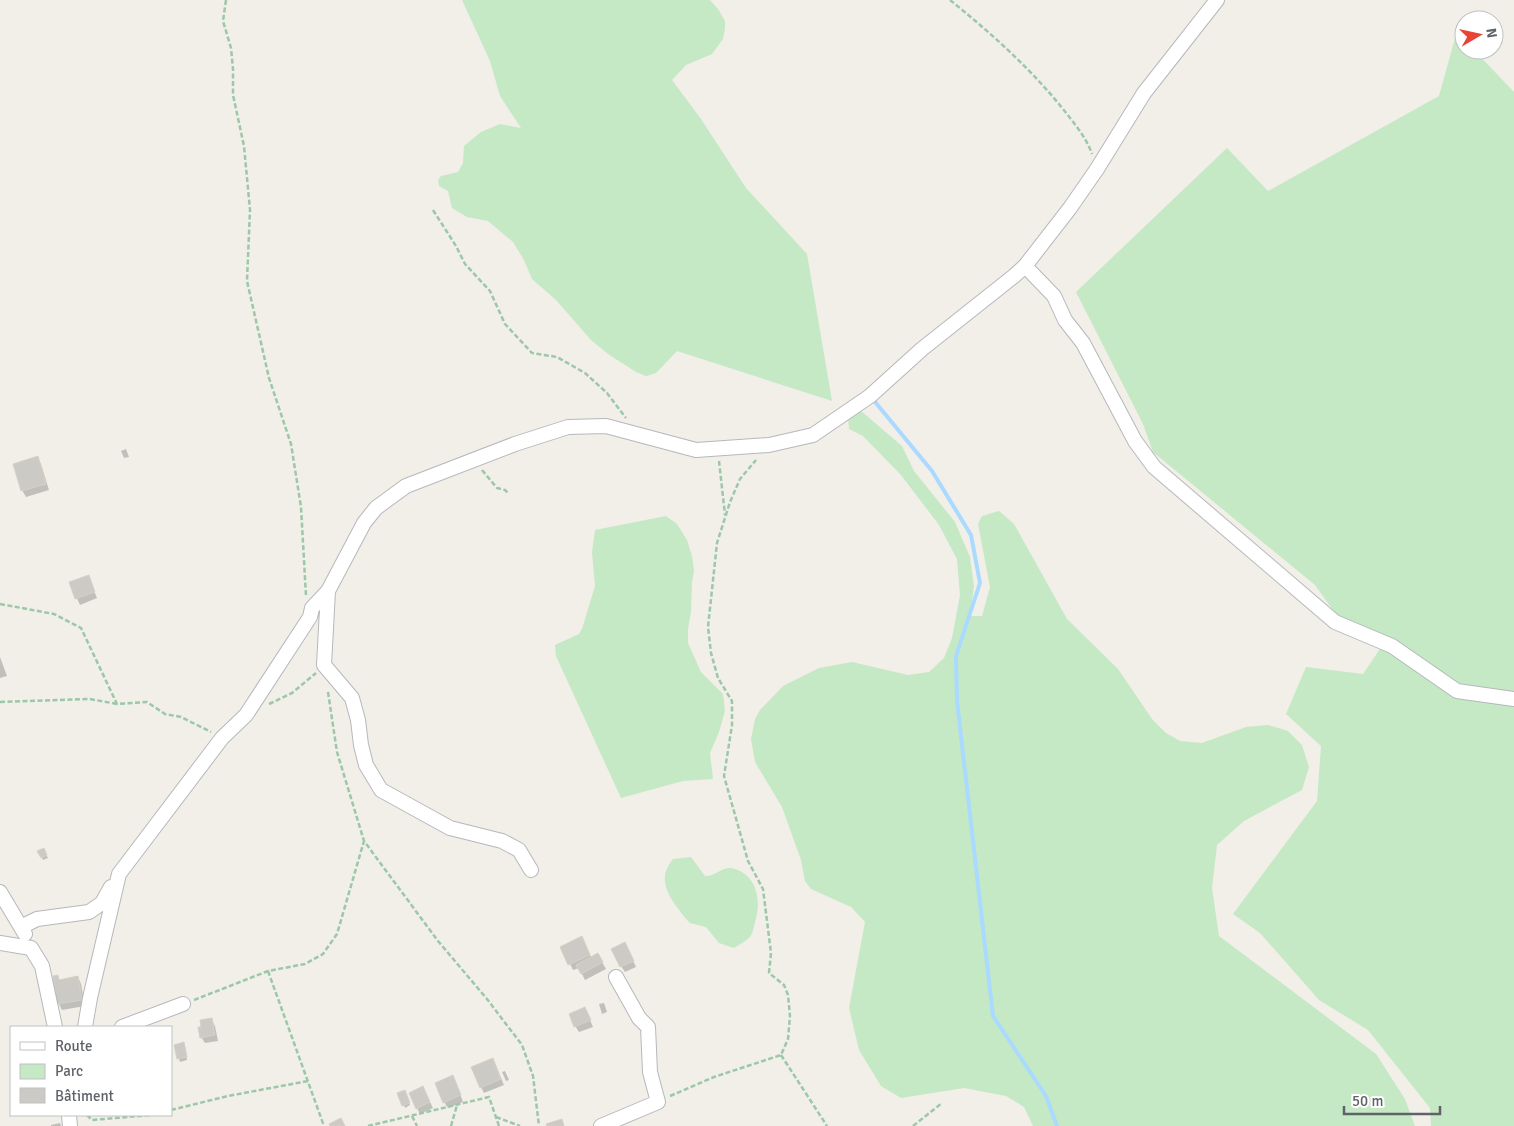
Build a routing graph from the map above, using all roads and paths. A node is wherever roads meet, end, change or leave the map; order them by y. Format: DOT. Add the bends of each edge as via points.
graph roads {
  1 [pos="226,0"];
  2 [pos="950,0"];
  3 [pos="1218,0"];
  4 [pos="1097,169"];
  5 [pos="433,210"];
  6 [pos="1025,266"];
  7 [pos="641,436"];
  8 [pos="769,445"];
  9 [pos="720,448"];
  10 [pos="480,459"];
  11 [pos="509,494"];
  12 [pos="725,517"];
  13 [pos="328,591"];
  14 [pos="0,604"];
  15 [pos="312,608"];
  16 [pos="324,665"];
  17 [pos="1514,699"];
  18 [pos="0,702"];
  19 [pos="117,704"];
  20 [pos="246,715"];
  21 [pos="222,738"];
  22 [pos="364,842"];
  23 [pos="531,870"];
  24 [pos="119,874"];
  25 [pos="0,892"];
  26 [pos="21,927"];
  27 [pos="0,943"];
  28 [pos="31,948"];
  29 [pos="268,971"];
  30 [pos="616,977"];
  31 [pos="183,1004"];
  32 [pos="55,1026"];
  33 [pos="85,1026"];
  34 [pos="125,1026"];
  35 [pos="781,1055"];
  36 [pos="308,1081"];
  37 [pos="658,1102"];
  38 [pos="942,1103"];
  39 [pos="457,1104"];
  40 [pos="172,1110"];
  41 [pos="88,1116"];
  42 [pos="139,1116"];
  43 [pos="412,1116"];
  44 [pos="496,1117"];
  45 [pos="324,1126"];
  46 [pos="368,1126"];
  47 [pos="417,1126"];
  48 [pos="451,1126"];
  49 [pos="499,1126"];
  50 [pos="520,1126"];
  51 [pos="539,1126"];
  52 [pos="602,1126"];
  53 [pos="827,1126"];
  54 [pos="914,1126"];
  1 -- 15 [label="path" via="223,21 231,48 233,95 244,146 250,210 247,281 270,378 291,444 301,507 306,600"];
  2 -- 4 [label="path" via="1019,61 1056,100 1089,146"];
  3 -- 4 [label="street" via="1144,93"];
  4 -- 6 [label="street"];
  5 -- 7 [label="path" via="465,264 490,292 505,324 532,353 557,357 585,373 608,393"];
  6 -- 8 [label="street" via="922,349 870,396 812,435"];
  6 -- 17 [label="street" via="1054,296 1135,441 1154,467 1335,622 1392,646 1457,691"];
  7 -- 9 [label="street" via="696,450"];
  7 -- 10 [label="street" via="606,426 568,427"];
  8 -- 9 [label="street"];
  8 -- 12 [label="path" via="740,479"];
  9 -- 12 [label="path"];
  10 -- 11 [label="path" via="482,469 491,481"];
  10 -- 13 [label="street" via="406,486 376,508 364,523"];
  12 -- 35 [label="path" via="717,543 708,627 718,678 732,701 732,725 724,776 748,861 763,889 771,953 769,973 784,985 788,995 788,1039"];
  13 -- 15 [label="street"];
  13 -- 16 [label="street"];
  14 -- 19 [label="path" via="54,614 81,628"];
  15 -- 20 [label="street" via="310,617"];
  16 -- 20 [label="path" via="292,693"];
  16 -- 22 [label="path" via="337,752"];
  16 -- 23 [label="street" via="352,698 366,765 381,790 450,828 502,841 519,850"];
  18 -- 19 [label="path" via="90,699"];
  19 -- 21 [label="path" via="147,702 165,714 181,717"];
  20 -- 21 [label="street"];
  21 -- 24 [label="street"];
  22 -- 29 [label="path" via="337,934 323,954 305,964"];
  22 -- 51 [label="path" via="522,1045 533,1076"];
  24 -- 26 [label="street" via="102,903 89,912 37,919"];
  24 -- 33 [label="street"];
  25 -- 26 [label="street"];
  26 -- 28 [label="street"];
  27 -- 28 [label="street"];
  28 -- 32 [label="street" via="42,966"];
  29 -- 31 [label="path"];
  29 -- 36 [label="path"];
  30 -- 37 [label="street" via="639,1018 648,1027 650,1072"];
  31 -- 34 [label="street"];
  35 -- 37 [label="path" via="714,1077"];
  35 -- 53 [label="path"];
  36 -- 40 [label="path"];
  36 -- 45 [label="path"];
  37 -- 52 [label="street"];
  38 -- 54 [label="path"];
  39 -- 43 [label="path"];
  39 -- 44 [label="path" via="489,1096"];
  39 -- 48 [label="path"];
  41 -- 42 [label="path" via="92,1120"];
  43 -- 46 [label="path"];
  43 -- 47 [label="path"];
  44 -- 49 [label="path"];
  44 -- 50 [label="path"];
}
